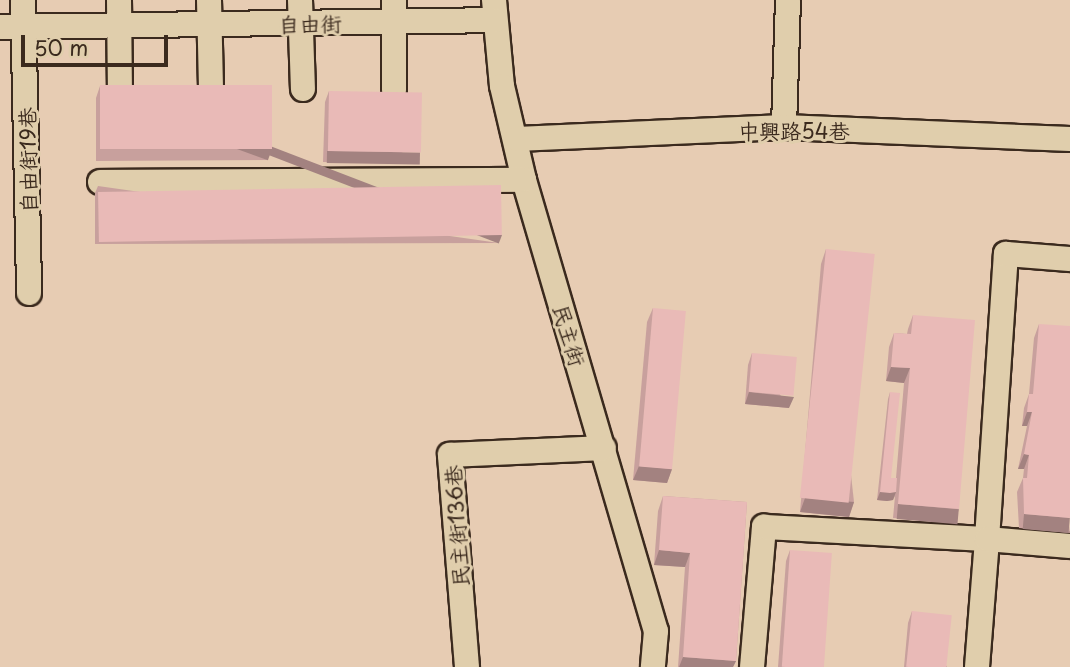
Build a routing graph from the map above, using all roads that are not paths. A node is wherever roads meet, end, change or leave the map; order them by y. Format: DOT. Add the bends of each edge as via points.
graph roads {
  1 [pos="23,0"];
  2 [pos="119,0"];
  3 [pos="788,0"];
  4 [pos="494,10"];
  5 [pos="301,11"];
  6 [pos="394,11"];
  7 [pos="209,12"];
  8 [pos="119,26"];
  9 [pos="12,27"];
  10 [pos="303,89"];
  11 [pos="211,90"];
  12 [pos="394,90"];
  13 [pos="120,91"];
  14 [pos="784,127"];
  15 [pos="517,139"];
  16 [pos="1070,139"];
  17 [pos="524,180"];
  18 [pos="100,182"];
  19 [pos="1070,258"];
  20 [pos="29,293"];
  21 [pos="604,447"];
  22 [pos="987,540"];
  23 [pos="1070,546"];
  24 [pos="467,667"];
  25 [pos="653,667"];
  26 [pos="752,667"];
  27 [pos="977,667"];
  1 -- 9 [label="street, 自由街19巷"];
  2 -- 8 [label="street"];
  3 -- 14 [label="street"];
  4 -- 6 [label="street, 自由街"];
  4 -- 15 [label="street, 民主街" via="502,86"];
  5 -- 6 [label="street, 自由街"];
  5 -- 7 [label="street, 自由街"];
  5 -- 10 [label="street"];
  6 -- 12 [label="street"];
  7 -- 8 [label="street, 自由街"];
  7 -- 11 [label="street"];
  8 -- 9 [label="street, 自由街"];
  8 -- 13 [label="street"];
  9 -- 20 [label="street, 自由街19巷"];
  14 -- 15 [label="street, 中興路54巷"];
  14 -- 16 [label="street, 中興路54巷"];
  15 -- 17 [label="street, 民主街"];
  17 -- 18 [label="street"];
  17 -- 21 [label="street, 民主街"];
  19 -- 22 [label="street" via="1006,254"];
  21 -- 24 [label="street, 民主街136巷" via="450,455"];
  21 -- 25 [label="street, 民主街" via="656,631"];
  22 -- 23 [label="street"];
  22 -- 26 [label="street" via="764,527"];
  22 -- 27 [label="street"];
}
